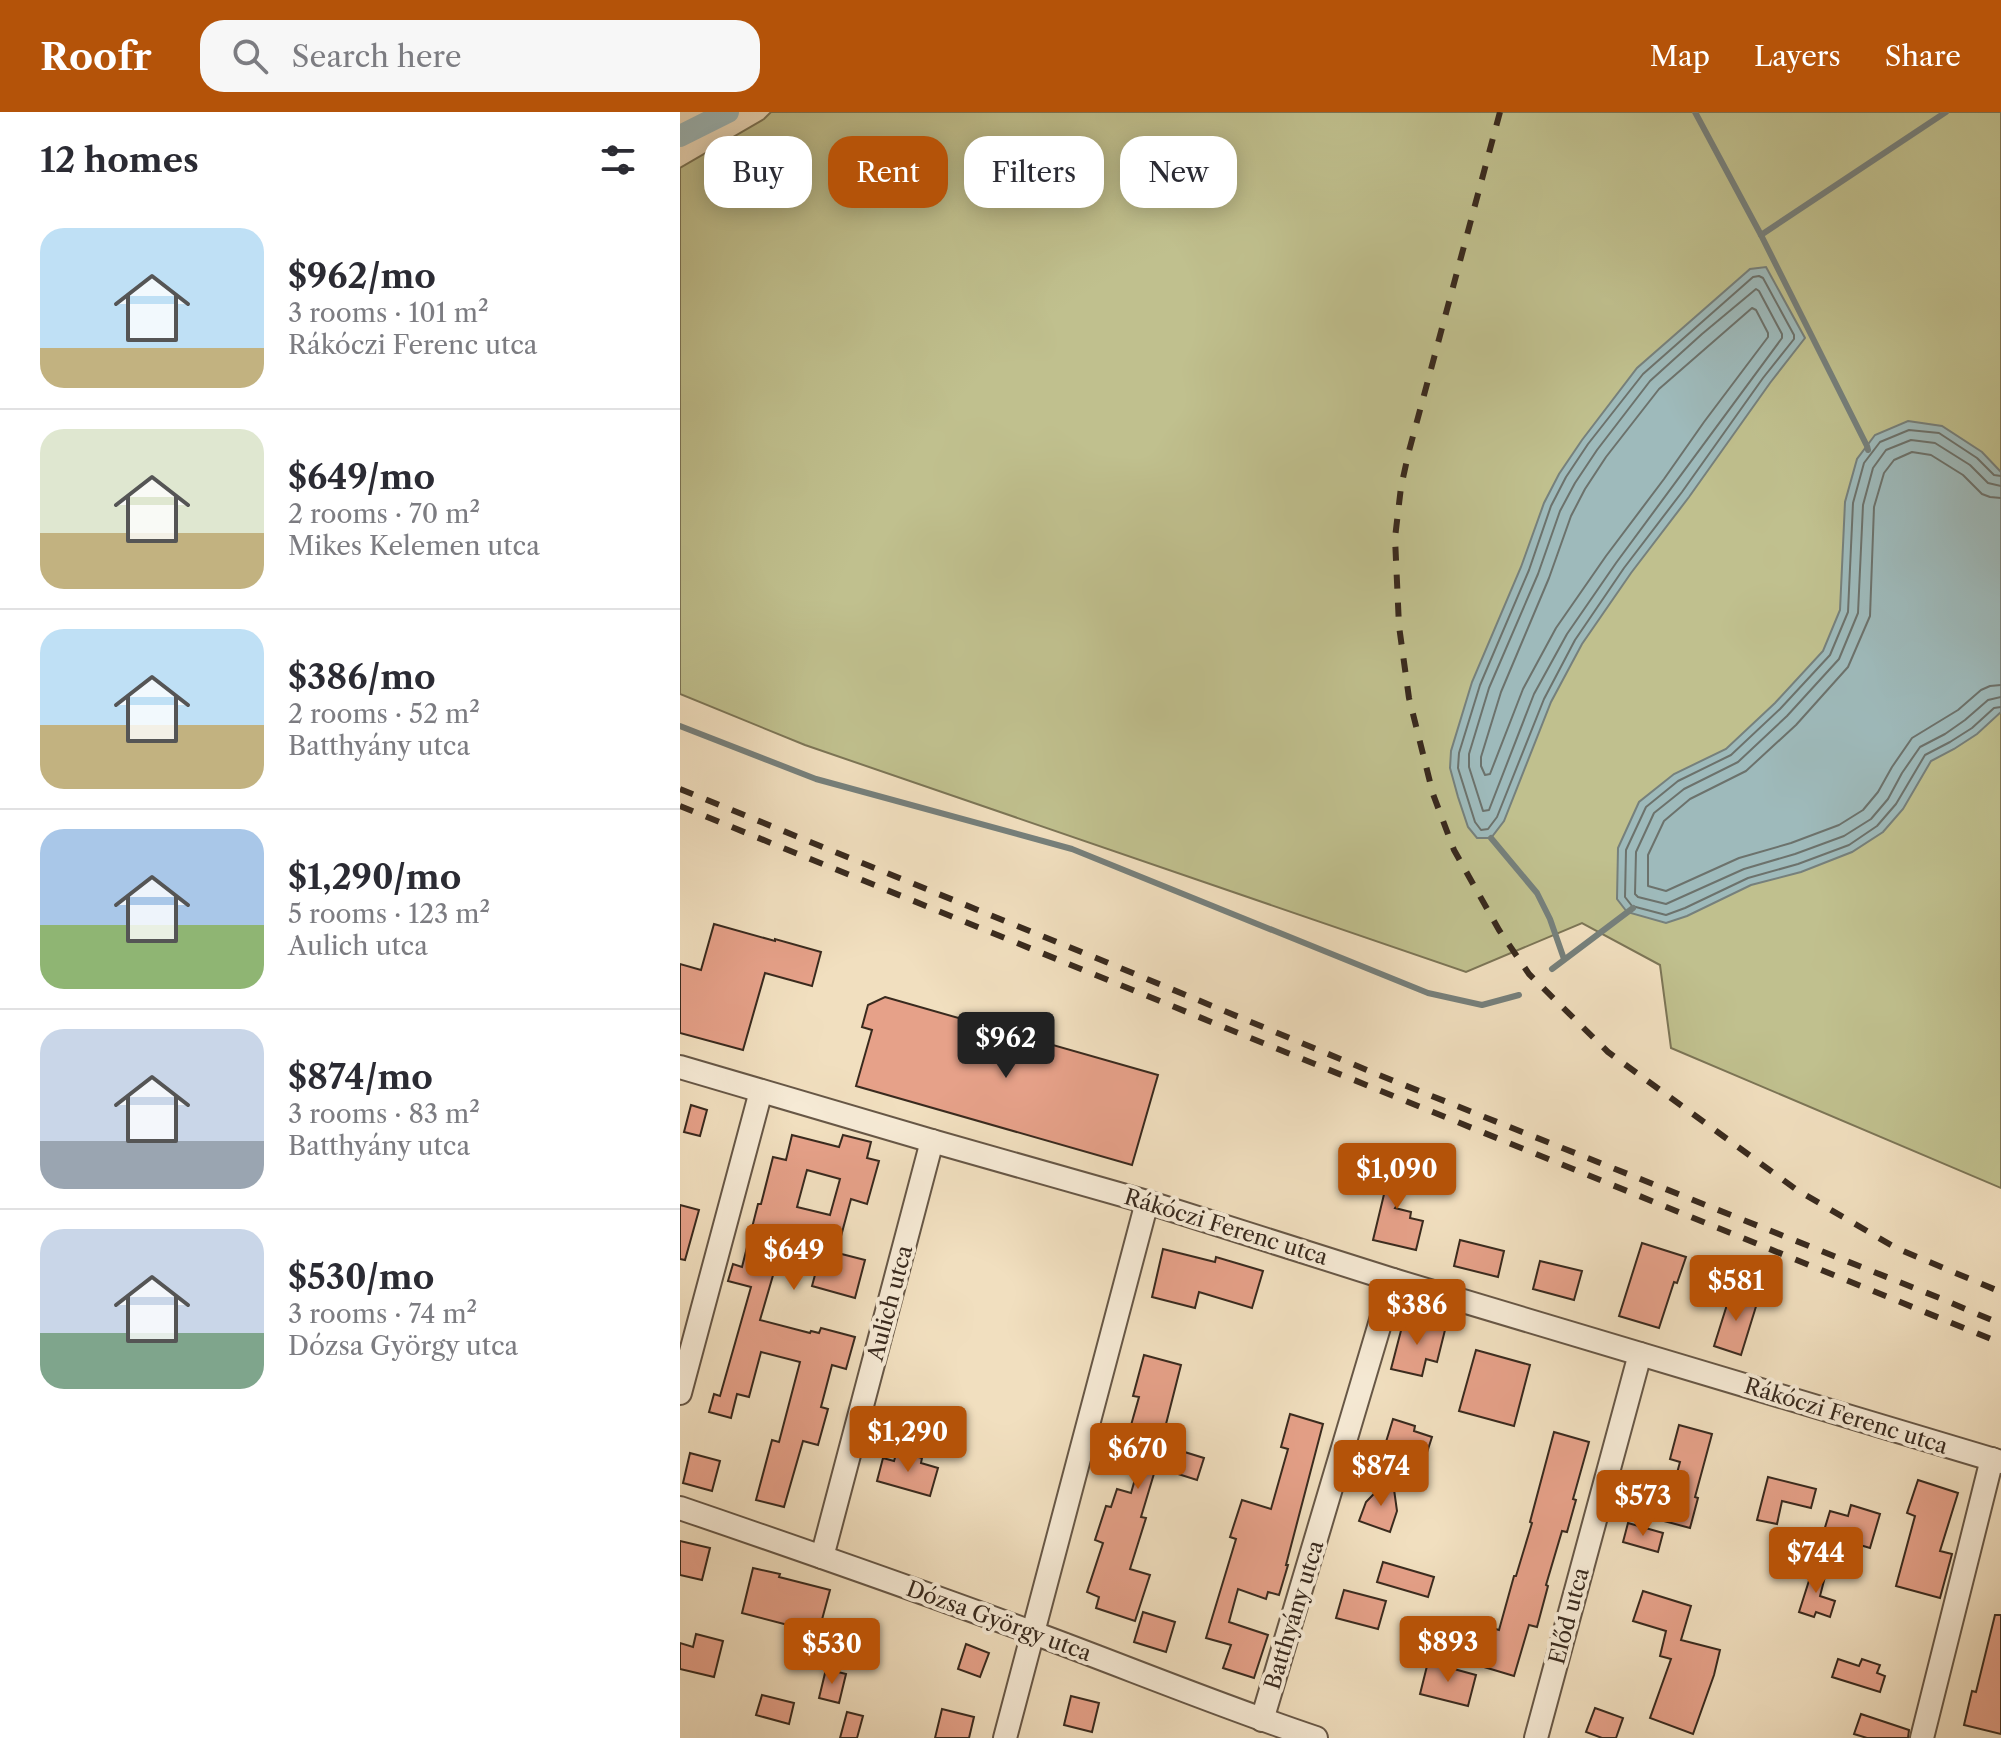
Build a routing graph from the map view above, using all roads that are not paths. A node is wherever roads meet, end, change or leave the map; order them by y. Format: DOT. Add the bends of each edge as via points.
graph roads {
  1 [pos="680,1067"];
  2 [pos="761,1091"];
  3 [pos="932,1141"];
  4 [pos="1147,1202"];
  5 [pos="1393,1280"];
  6 [pos="1640,1354"];
  7 [pos="680,1393"];
  8 [pos="1997,1460"];
  9 [pos="680,1508"];
  10 [pos="822,1557"];
  11 [pos="1033,1632"];
  12 [pos="1262,1720"];
  13 [pos="1005,1738"];
  14 [pos="1316,1738"];
  15 [pos="1536,1738"];
  16 [pos="1922,1738"];
  1 -- 2 [label="street, Rákóczi Ferenc utca"];
  2 -- 3 [label="street, Rákóczi Ferenc utca"];
  2 -- 7 [label="street"];
  3 -- 4 [label="street, Rákóczi Ferenc utca"];
  3 -- 10 [label="street, Aulich utca"];
  4 -- 5 [label="street, Rákóczi Ferenc utca"];
  4 -- 11 [label="street"];
  5 -- 6 [label="street, Rákóczi Ferenc utca"];
  5 -- 12 [label="street, Batthyány utca"];
  6 -- 8 [label="street, Rákóczi Ferenc utca"];
  6 -- 15 [label="street, Előd utca"];
  8 -- 16 [label="street"];
  9 -- 10 [label="street, Dózsa György utca"];
  10 -- 11 [label="street, Dózsa György utca"];
  11 -- 12 [label="street, Dózsa György utca"];
  11 -- 13 [label="street"];
  12 -- 14 [label="street, Dózsa György utca"];
}
